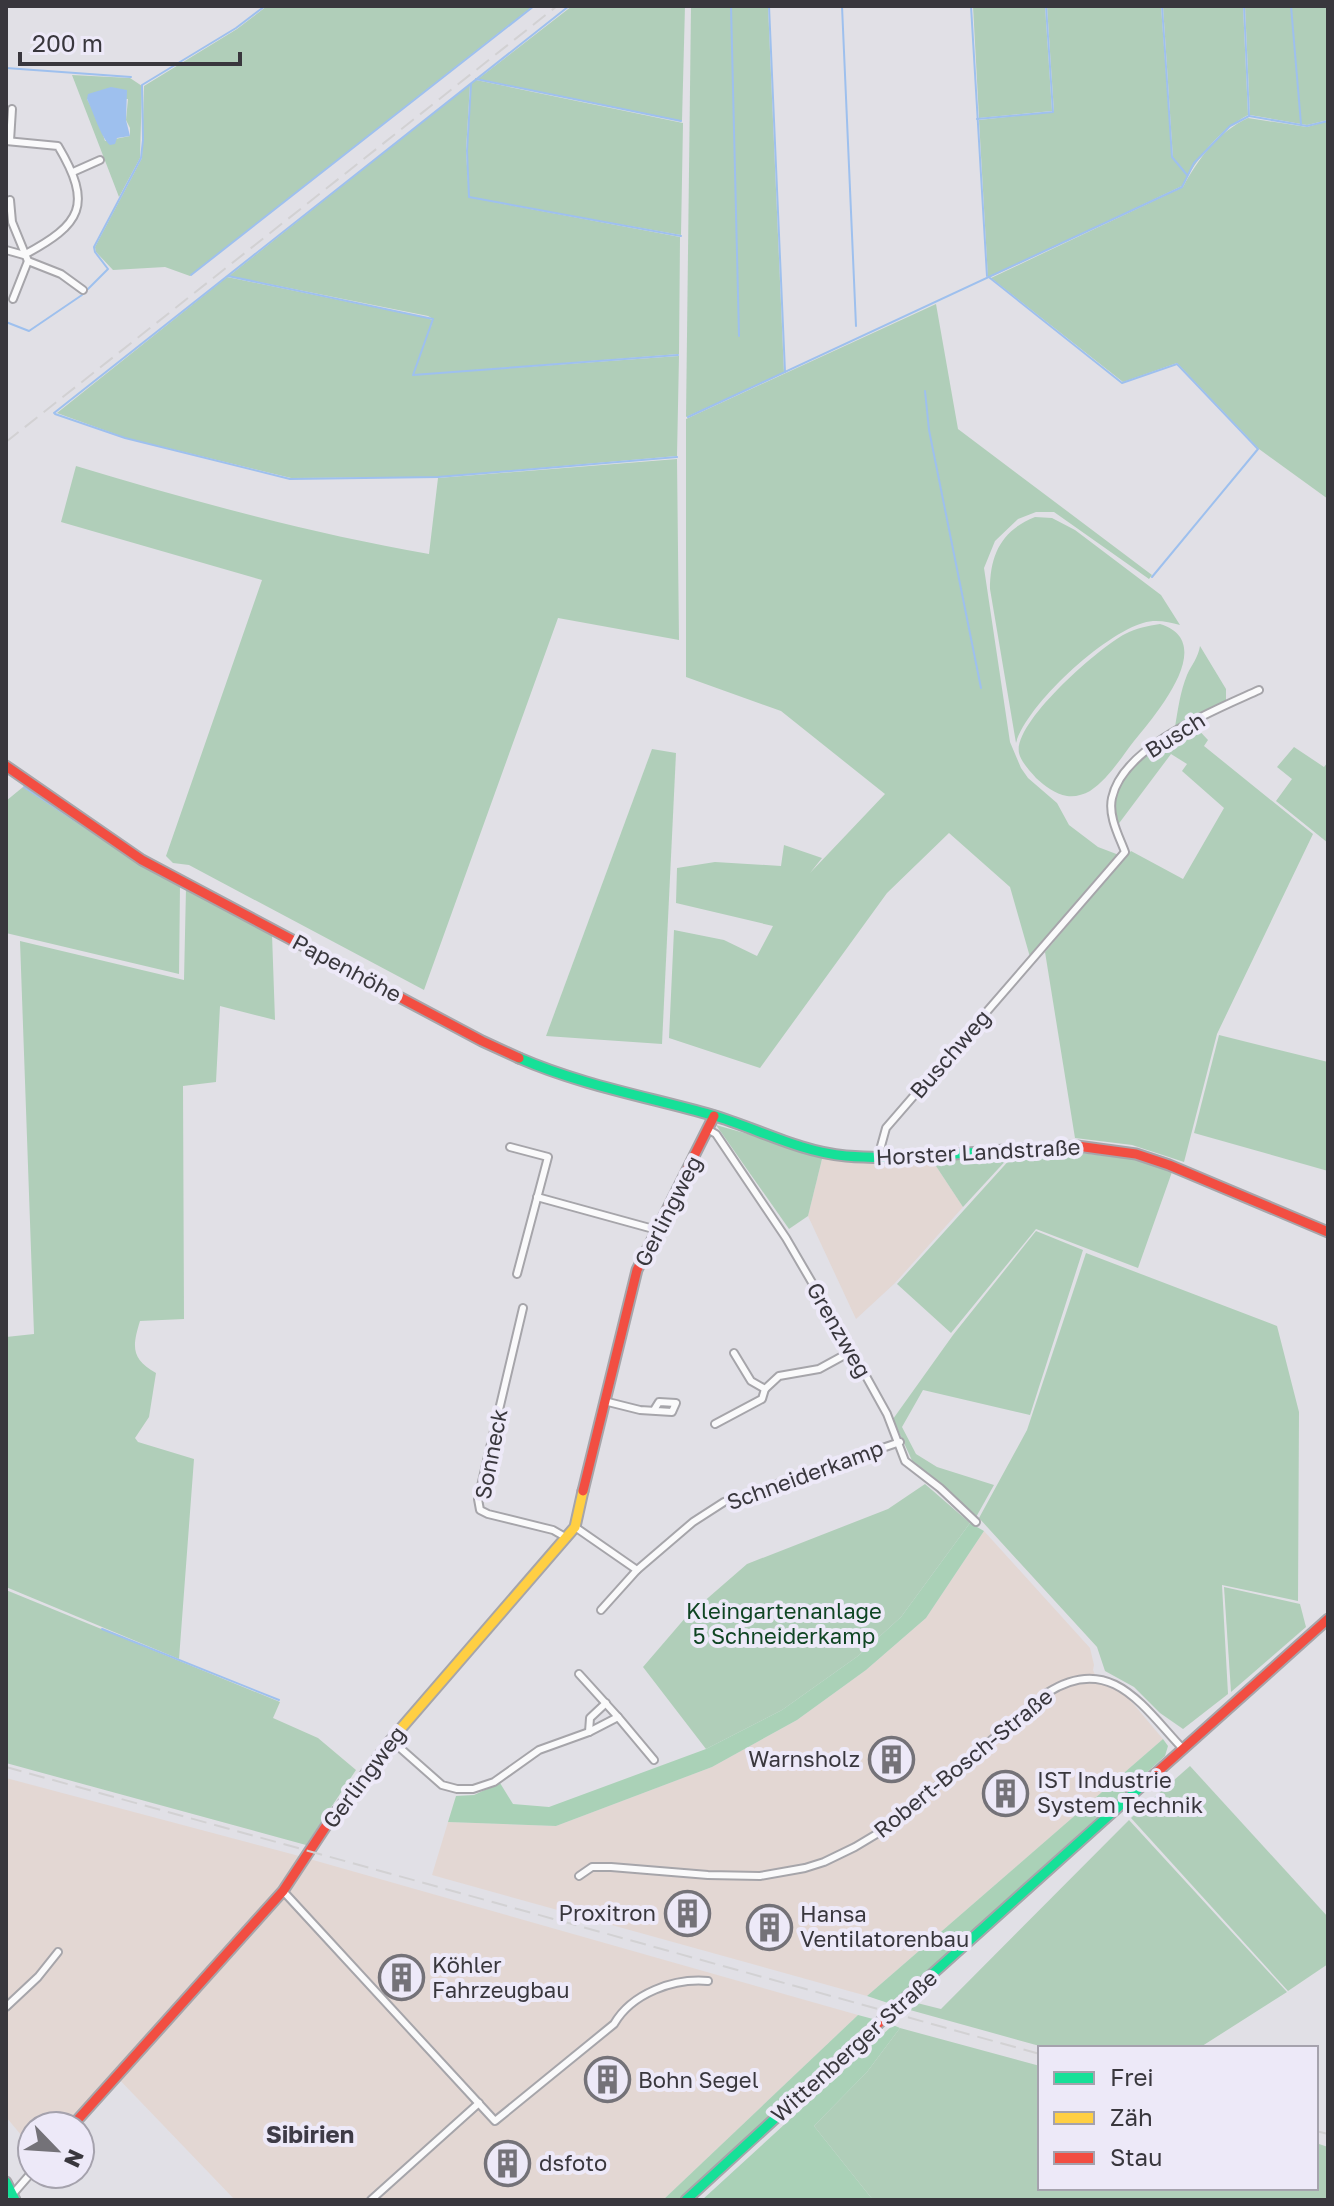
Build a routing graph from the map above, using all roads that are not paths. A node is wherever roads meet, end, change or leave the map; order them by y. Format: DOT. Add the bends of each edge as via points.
graph roads {
  1 [pos="12,109"];
  2 [pos="8,141"];
  3 [pos="100,160"];
  4 [pos="73,172"];
  5 [pos="10,200"];
  6 [pos="6,250"];
  7 [pos="26,258"];
  8 [pos="83,290"];
  9 [pos="13,299"];
  10 [pos="1259,690"];
  11 [pos="7,768"];
  12 [pos="1035,957"];
  13 [pos="714,1116"];
  14 [pos="709,1130"];
  15 [pos="510,1147"];
  16 [pos="878,1157"];
  17 [pos="537,1197"];
  18 [pos="657,1230"];
  19 [pos="1328,1232"];
  20 [pos="517,1274"];
  21 [pos="523,1308"];
  22 [pos="852,1351"];
  23 [pos="734,1353"];
  24 [pos="765,1389"];
  25 [pos="604,1401"];
  26 [pos="654,1410"];
  27 [pos="715,1424"];
  28 [pos="900,1442"];
  29 [pos="976,1522"];
  30 [pos="575,1527"];
  31 [pos="567,1538"];
  32 [pos="637,1570"];
  33 [pos="601,1610"];
  34 [pos="1328,1619"];
  35 [pos="579,1674"];
  36 [pos="606,1703"];
  37 [pos="618,1717"];
  38 [pos="589,1732"];
  39 [pos="391,1740"];
  40 [pos="1183,1749"];
  41 [pos="654,1760"];
  42 [pos="579,1876"];
  43 [pos="283,1891"];
  44 [pos="58,1952"];
  45 [pos="708,1981"];
  46 [pos="6,2007"];
  47 [pos="479,2103"];
  48 [pos="86,2110"];
  49 [pos="6,2182"];
  50 [pos="14,2198"];
  51 [pos="371,2200"];
  52 [pos="686,2200"];
  1 -- 2 [label="street"];
  2 -- 4 [label="street" via="58,146"];
  3 -- 4 [label="street"];
  4 -- 7 [label="street" via="79,191 76,211 61,233"];
  5 -- 7 [label="street"];
  6 -- 7 [label="street"];
  7 -- 8 [label="street"];
  7 -- 9 [label="street"];
  10 -- 12 [label="street, Busch" via="1149,748 1119,779 1111,801 1125,852"];
  11 -- 13 [label="main road, Papenhöhe" via="142,860 493,1046 556,1072"];
  12 -- 16 [label="street, Buschweg" via="886,1128"];
  13 -- 14 [label="main road, Gerlingweg"];
  13 -- 16 [label="main road, Horster Landstraße" via="810,1148"];
  14 -- 18 [label="main road, Gerlingweg"];
  14 -- 22 [label="street, Grenzweg" via="786,1238"];
  15 -- 17 [label="street" via="548,1157"];
  16 -- 19 [label="main road, Horster Landstraße" via="1099,1147 1169,1165"];
  17 -- 18 [label="street"];
  17 -- 20 [label="street"];
  18 -- 25 [label="main road, Gerlingweg" via="631,1288"];
  21 -- 31 [label="street, Sonneck" via="478,1499 480,1510"];
  22 -- 24 [label="street" via="819,1369 779,1376"];
  22 -- 28 [label="street, Grenzweg"];
  23 -- 24 [label="street" via="751,1381"];
  24 -- 27 [label="street" via="762,1399"];
  25 -- 26 [label="street"];
  25 -- 30 [label="main road, Gerlingweg"];
  28 -- 29 [label="street, Grenzweg" via="910,1467"];
  28 -- 32 [label="street, Schneiderkamp" via="724,1502"];
  30 -- 31 [label="main road, Gerlingweg"];
  30 -- 32 [label="street"];
  31 -- 39 [label="main road, Gerlingweg"];
  32 -- 33 [label="street, Schneiderkamp"];
  34 -- 40 [label="main road, Wittenberger Straße"];
  35 -- 36 [label="street"];
  36 -- 37 [label="street"];
  36 -- 38 [label="street" via="590,1718"];
  37 -- 38 [label="street"];
  37 -- 41 [label="street"];
  38 -- 39 [label="street" via="539,1750 494,1782 473,1789 442,1785"];
  39 -- 43 [label="main road, Gerlingweg"];
  40 -- 42 [label="street, Robert-Bosch-Straße" via="1120,1685 1098,1677 1074,1679 1047,1693 890,1826 824,1862 760,1876 592,1867"];
  40 -- 52 [label="main road, Wittenberger Straße, bridge"];
  43 -- 47 [label="street"];
  43 -- 48 [label="main road, Gerlingweg"];
  44 -- 46 [label="street"];
  45 -- 47 [label="street" via="677,1982 638,1999 495,2121"];
  47 -- 51 [label="street"];
  49 -- 50 [label="main road"];
}
